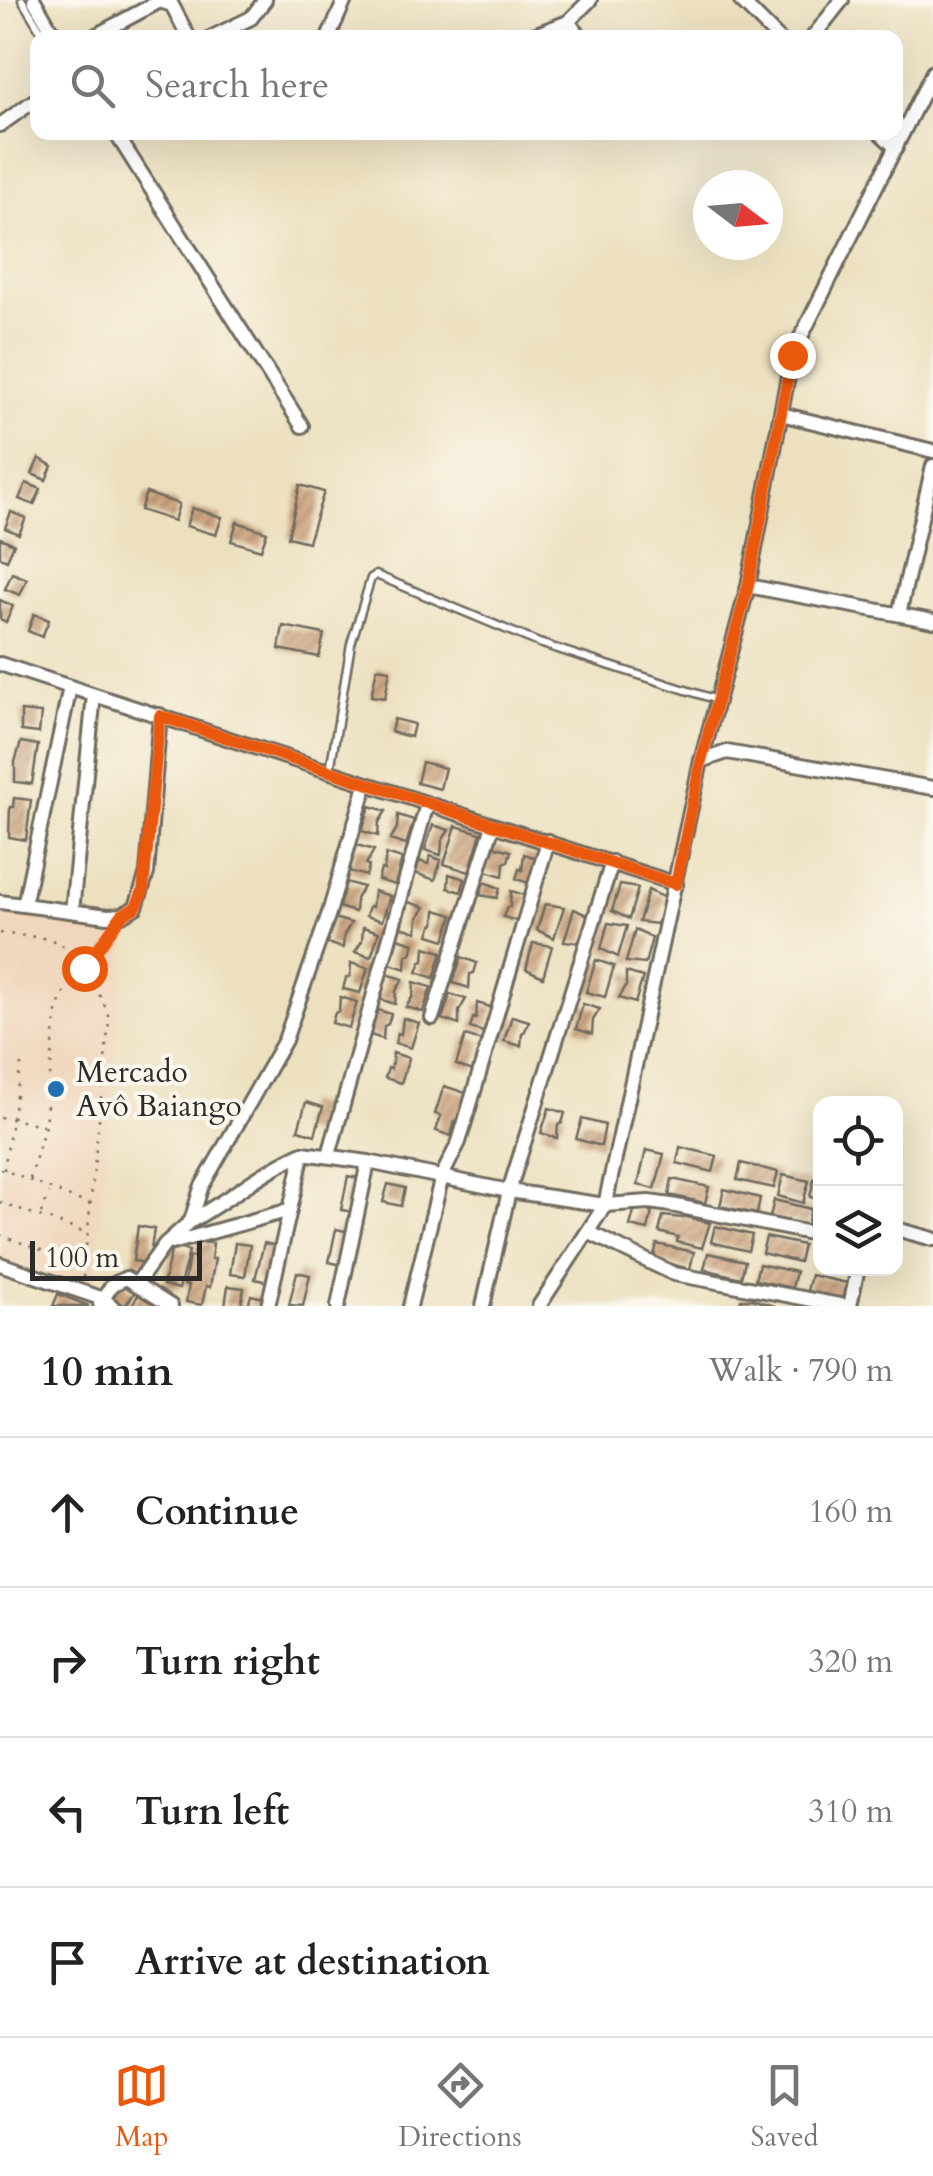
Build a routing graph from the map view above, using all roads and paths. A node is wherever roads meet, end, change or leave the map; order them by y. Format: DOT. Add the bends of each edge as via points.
graph roads {
  1 [pos="22,0"];
  2 [pos="265,0"];
  3 [pos="345,0"];
  4 [pos="590,0"];
  5 [pos="842,0"];
  6 [pos="38,2"];
  7 [pos="746,2"];
  8 [pos="568,22"];
  9 [pos="40,30"];
  10 [pos="52,30"];
  11 [pos="106,30"];
  12 [pos="186,30"];
  13 [pos="226,30"];
  14 [pos="332,30"];
  15 [pos="547,30"];
  16 [pos="575,30"];
  17 [pos="771,30"];
  18 [pos="818,30"];
  19 [pos="933,72"];
  20 [pos="30,104"];
  21 [pos="0,125"];
  22 [pos="903,134"];
  23 [pos="120,140"];
  24 [pos="888,140"];
  25 [pos="900,140"];
  26 [pos="896,148"];
  27 [pos="781,414"];
  28 [pos="302,426"];
  29 [pos="933,451"];
  30 [pos="933,466"];
  31 [pos="748,586"];
  32 [pos="899,614"];
  33 [pos="933,621"];
  34 [pos="0,664"];
  35 [pos="70,687"];
  36 [pos="94,694"];
  37 [pos="717,700"];
  38 [pos="160,716"];
  39 [pos="701,761"];
  40 [pos="330,771"];
  41 [pos="366,784"];
  42 [pos="933,788"];
  43 [pos="428,804"];
  44 [pos="493,824"];
  45 [pos="548,842"];
  46 [pos="612,862"];
  47 [pos="676,884"];
  48 [pos="0,902"];
  49 [pos="24,905"];
  50 [pos="72,912"];
  51 [pos="122,915"];
  52 [pos="0,933"];
  53 [pos="84,968"];
  54 [pos="432,1018"];
  55 [pos="22,1058"];
  56 [pos="0,1117"];
  57 [pos="12,1119"];
  58 [pos="45,1126"];
  59 [pos="303,1153"];
  60 [pos="330,1155"];
  61 [pos="368,1162"];
  62 [pos="2,1170"];
  63 [pos="442,1176"];
  64 [pos="30,1179"];
  65 [pos="49,1191"];
  66 [pos="508,1191"];
  67 [pos="0,1202"];
  68 [pos="90,1204"];
  69 [pos="606,1205"];
  70 [pos="290,1210"];
  71 [pos="40,1216"];
  72 [pos="188,1224"];
  73 [pos="228,1227"];
  74 [pos="903,1231"];
  75 [pos="588,1232"];
  76 [pos="88,1233"];
  77 [pos="813,1234"];
  78 [pos="0,1235"];
  79 [pos="933,1239"];
  80 [pos="165,1244"];
  81 [pos="0,1264"];
  82 [pos="84,1265"];
  83 [pos="856,1276"];
  84 [pos="137,1284"];
  85 [pos="81,1294"];
  86 [pos="105,1304"];
  87 [pos="172,1306"];
  88 [pos="268,1306"];
  89 [pos="338,1306"];
  90 [pos="410,1306"];
  91 [pos="482,1306"];
  92 [pos="539,1306"];
  93 [pos="847,1306"];
  1 -- 9 [label="lane"];
  2 -- 13 [label="street" via="251,18"];
  3 -- 14 [label="street"];
  4 -- 8 [label="street"];
  5 -- 18 [label="street"];
  6 -- 10 [label="street"];
  7 -- 17 [label="street"];
  8 -- 15 [label="street"];
  8 -- 16 [label="street"];
  11 -- 12 [label="street" via="160,1 172,6"];
  19 -- 22 [label="street"];
  20 -- 21 [label="street"];
  23 -- 28 [label="street"];
  24 -- 26 [label="street"];
  25 -- 26 [label="street"];
  26 -- 27 [label="street" via="797,340"];
  27 -- 29 [label="street"];
  27 -- 31 [label="street"];
  30 -- 32 [label="street"];
  31 -- 32 [label="street"];
  31 -- 37 [label="street"];
  32 -- 33 [label="street"];
  34 -- 35 [label="street"];
  35 -- 36 [label="street"];
  35 -- 49 [label="street"];
  36 -- 38 [label="street"];
  36 -- 50 [label="street"];
  37 -- 39 [label="street"];
  37 -- 40 [label="lane" via="539,644 376,575 351,644"];
  38 -- 40 [label="street"];
  38 -- 51 [label="street" via="146,873 136,907"];
  39 -- 42 [label="street" via="727,752"];
  39 -- 47 [label="street"];
  40 -- 41 [label="street"];
  41 -- 43 [label="street"];
  41 -- 72 [label="street" via="284,1040 201,1188"];
  43 -- 44 [label="street"];
  43 -- 60 [label="street"];
  44 -- 45 [label="street"];
  44 -- 54 [label="street"];
  45 -- 46 [label="street"];
  45 -- 63 [label="street" via="459,1142"];
  46 -- 47 [label="street"];
  46 -- 66 [label="street"];
  47 -- 69 [label="street"];
  48 -- 49 [label="street"];
  49 -- 50 [label="street"];
  50 -- 51 [label="street"];
  51 -- 53 [label="path"];
  52 -- 53 [label="path" via="67,946"];
  53 -- 58 [label="path" via="56,1016"];
  53 -- 68 [label="path" via="109,1020"];
  55 -- 57 [label="path"];
  56 -- 57 [label="path"];
  57 -- 58 [label="path"];
  57 -- 62 [label="path"];
  58 -- 64 [label="path"];
  59 -- 60 [label="street"];
  59 -- 70 [label="street"];
  59 -- 72 [label="street"];
  60 -- 61 [label="street"];
  61 -- 63 [label="street"];
  61 -- 89 [label="street"];
  62 -- 64 [label="path"];
  63 -- 66 [label="street"];
  63 -- 90 [label="street"];
  64 -- 65 [label="path"];
  65 -- 68 [label="path"];
  65 -- 71 [label="path"];
  66 -- 69 [label="street"];
  66 -- 91 [label="street"];
  67 -- 71 [label="path"];
  68 -- 76 [label="path"];
  69 -- 75 [label="street"];
  69 -- 77 [label="street" via="672,1205"];
  70 -- 73 [label="street"];
  70 -- 88 [label="street"];
  71 -- 76 [label="path"];
  72 -- 73 [label="street"];
  72 -- 80 [label="street"];
  73 -- 80 [label="street"];
  74 -- 79 [label="street"];
  75 -- 92 [label="street"];
  75 -- 93 [label="street" via="674,1274"];
  76 -- 82 [label="path"];
  78 -- 82 [label="path"];
  80 -- 84 [label="street"];
  81 -- 85 [label="street"];
  82 -- 85 [label="path"];
  83 -- 93 [label="street"];
  84 -- 86 [label="street" via="119,1279"];
  84 -- 87 [label="street"];
  85 -- 86 [label="street"];
}
